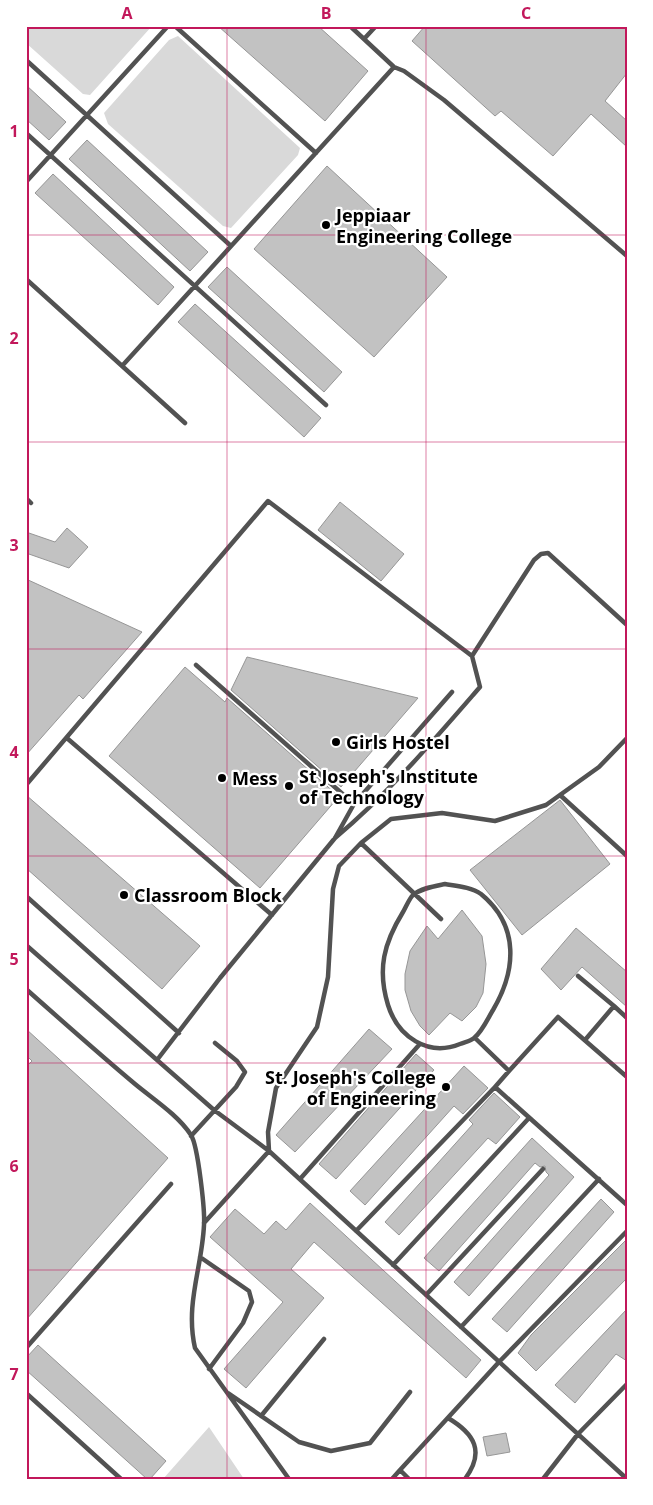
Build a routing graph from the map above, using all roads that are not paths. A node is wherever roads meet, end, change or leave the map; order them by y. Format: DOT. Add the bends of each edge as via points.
graph roads {
  1 [pos="168,26"];
  2 [pos="175,26"];
  3 [pos="350,26"];
  4 [pos="376,26"];
  5 [pos="364,39"];
  6 [pos="26,60"];
  7 [pos="394,67"];
  8 [pos="87,116"];
  9 [pos="26,133"];
  10 [pos="316,153"];
  11 [pos="51,155"];
  12 [pos="26,182"];
  13 [pos="231,246"];
  14 [pos="627,256"];
  15 [pos="26,278"];
  16 [pos="195,286"];
  17 [pos="122,366"];
  18 [pos="326,405"];
  19 [pos="185,423"];
  20 [pos="26,498"];
  21 [pos="31,503"];
  22 [pos="627,625"];
  23 [pos="472,656"];
  24 [pos="196,665"];
  25 [pos="452,692"];
  26 [pos="627,738"];
  27 [pos="68,739"];
  28 [pos="26,786"];
  29 [pos="560,795"];
  30 [pos="354,804"];
  31 [pos="335,838"];
  32 [pos="361,844"];
  33 [pos="627,856"];
  34 [pos="413,895"];
  35 [pos="26,896"];
  36 [pos="272,915"];
  37 [pos="441,919"];
  38 [pos="26,946"];
  39 [pos="578,976"];
  40 [pos="26,989"];
  41 [pos="614,1006"];
  42 [pos="627,1018"];
  43 [pos="178,1033"];
  44 [pos="475,1038"];
  45 [pos="585,1040"];
  46 [pos="215,1043"];
  47 [pos="419,1045"];
  48 [pos="157,1060"];
  49 [pos="509,1071"];
  50 [pos="627,1077"];
  51 [pos="495,1087"];
  52 [pos="214,1110"];
  53 [pos="529,1118"];
  54 [pos="191,1136"];
  55 [pos="269,1151"];
  56 [pos="544,1169"];
  57 [pos="300,1179"];
  58 [pos="598,1179"];
  59 [pos="171,1184"];
  60 [pos="627,1205"];
  61 [pos="204,1223"];
  62 [pos="356,1231"];
  63 [pos="627,1231"];
  64 [pos="200,1257"];
  65 [pos="393,1265"];
  66 [pos="426,1295"];
  67 [pos="460,1326"];
  68 [pos="324,1340"];
  69 [pos="26,1348"];
  70 [pos="499,1362"];
  71 [pos="210,1369"];
  72 [pos="627,1384"];
  73 [pos="225,1391"];
  74 [pos="410,1392"];
  75 [pos="26,1393"];
  76 [pos="261,1416"];
  77 [pos="448,1418"];
  78 [pos="578,1434"];
  79 [pos="400,1470"];
  80 [pos="121,1479"];
  81 [pos="289,1479"];
  82 [pos="392,1479"];
  83 [pos="408,1479"];
  84 [pos="465,1479"];
  85 [pos="543,1479"];
  86 [pos="627,1479"];
  1 -- 8 [label="lane"];
  2 -- 10 [label="lane"];
  3 -- 5 [label="lane"];
  4 -- 5 [label="lane"];
  5 -- 7 [label="lane"];
  6 -- 8 [label="lane"];
  7 -- 10 [label="lane"];
  7 -- 14 [label="lane" via="444,100"];
  8 -- 11 [label="lane"];
  8 -- 13 [label="lane"];
  9 -- 11 [label="lane"];
  10 -- 13 [label="lane"];
  11 -- 12 [label="lane"];
  11 -- 16 [label="lane"];
  13 -- 16 [label="lane"];
  15 -- 17 [label="lane"];
  16 -- 17 [label="lane"];
  16 -- 18 [label="lane"];
  17 -- 19 [label="lane"];
  20 -- 21 [label="lane"];
  22 -- 23 [label="lane" via="548,553 541,554"];
  23 -- 27 [label="lane" via="268,501"];
  23 -- 31 [label="lane" via="480,687 416,761"];
  24 -- 30 [label="lane"];
  25 -- 30 [label="lane"];
  26 -- 29 [label="lane" via="598,767"];
  27 -- 28 [label="lane"];
  27 -- 36 [label="lane"];
  29 -- 32 [label="lane" via="546,805 495,821 442,813 391,818"];
  29 -- 33 [label="lane"];
  30 -- 31 [label="lane"];
  31 -- 36 [label="lane"];
  32 -- 34 [label="lane"];
  32 -- 55 [label="lane" via="339,866 333,889 328,977 317,1026 276,1088 268,1132"];
  34 -- 37 [label="lane"];
  34 -- 44 [label="lane" via="445,884 466,887 480,894 491,906 506,931 512,949 509,972 502,995"];
  34 -- 47 [label="lane" via="388,944 382,965 382,984 389,1008 401,1029"];
  35 -- 43 [label="lane"];
  36 -- 43 [label="lane"];
  38 -- 48 [label="lane"];
  39 -- 41 [label="lane"];
  40 -- 54 [label="lane"];
  41 -- 42 [label="lane"];
  41 -- 45 [label="lane"];
  43 -- 48 [label="lane"];
  44 -- 47 [label="lane" via="451,1048"];
  44 -- 49 [label="lane"];
  45 -- 49 [label="lane" via="558,1017"];
  45 -- 50 [label="lane"];
  46 -- 52 [label="lane" via="245,1072 236,1087"];
  47 -- 57 [label="lane"];
  48 -- 52 [label="lane"];
  49 -- 51 [label="lane"];
  51 -- 53 [label="lane"];
  51 -- 62 [label="lane"];
  52 -- 54 [label="lane"];
  52 -- 55 [label="lane"];
  53 -- 58 [label="lane"];
  53 -- 65 [label="lane"];
  54 -- 61 [label="lane" via="197,1147"];
  55 -- 57 [label="lane"];
  55 -- 61 [label="lane"];
  56 -- 66 [label="lane"];
  57 -- 62 [label="lane"];
  58 -- 60 [label="lane"];
  58 -- 67 [label="lane"];
  59 -- 69 [label="lane"];
  61 -- 64 [label="lane"];
  62 -- 65 [label="lane"];
  63 -- 70 [label="lane"];
  64 -- 71 [label="lane" via="192,1289 191,1330 195,1348"];
  64 -- 71 [label="lane" via="217,1266 249,1292 252,1302 239,1329"];
  65 -- 66 [label="lane"];
  66 -- 67 [label="lane"];
  67 -- 70 [label="lane"];
  68 -- 76 [label="lane"];
  70 -- 77 [label="lane"];
  70 -- 78 [label="lane"];
  71 -- 73 [label="lane"];
  72 -- 78 [label="lane"];
  73 -- 76 [label="lane"];
  73 -- 81 [label="lane"];
  74 -- 76 [label="lane" via="370,1443 331,1451 299,1442"];
  75 -- 80 [label="lane"];
  77 -- 79 [label="lane"];
  77 -- 84 [label="lane" via="471,1438 477,1452 474,1465"];
  78 -- 85 [label="lane"];
  78 -- 86 [label="lane"];
  79 -- 82 [label="lane"];
  79 -- 83 [label="lane"];
}
